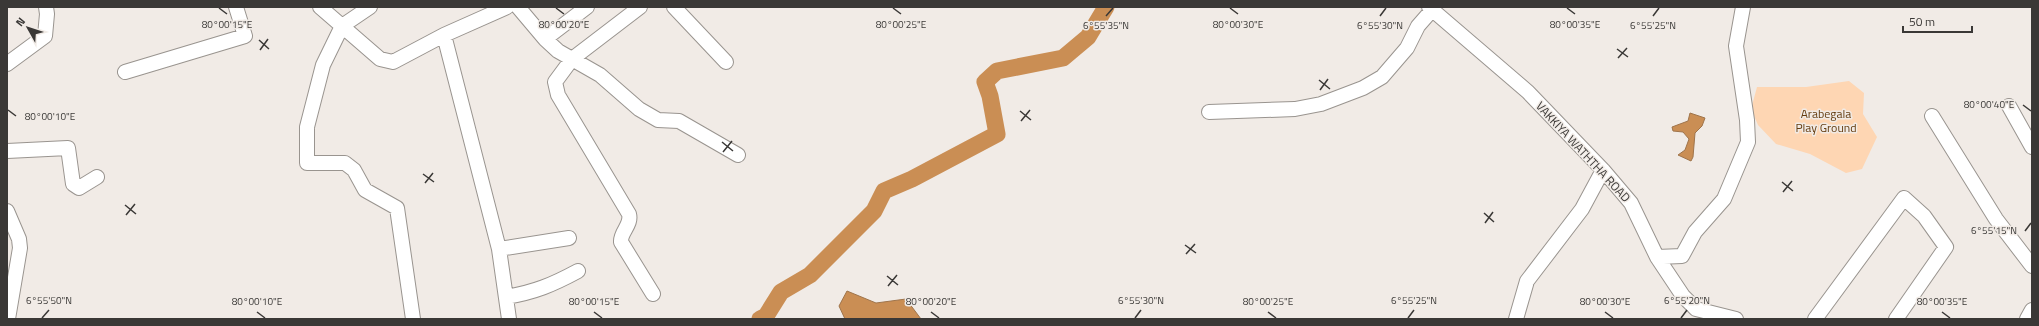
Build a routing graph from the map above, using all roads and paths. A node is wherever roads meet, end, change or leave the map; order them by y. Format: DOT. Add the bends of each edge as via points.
graph roads {
  1 [pos="46,7"];
  2 [pos="236,7"];
  3 [pos="320,7"];
  4 [pos="370,7"];
  5 [pos="507,7"];
  6 [pos="518,7"];
  7 [pos="587,7"];
  8 [pos="640,7"];
  9 [pos="674,7"];
  10 [pos="1743,7"];
  11 [pos="1431,8"];
  12 [pos="342,26"];
  13 [pos="444,35"];
  14 [pos="545,39"];
  15 [pos="572,59"];
  16 [pos="726,62"];
  17 [pos="7,64"];
  18 [pos="125,72"];
  19 [pos="2009,106"];
  20 [pos="1209,112"];
  21 [pos="1932,116"];
  22 [pos="2032,147"];
  23 [pos="7,151"];
  24 [pos="738,155"];
  25 [pos="1603,170"];
  26 [pos="97,177"];
  27 [pos="7,211"];
  28 [pos="569,238"];
  29 [pos="499,249"];
  30 [pos="1657,257"];
  31 [pos="2032,266"];
  32 [pos="578,271"];
  33 [pos="653,294"];
  34 [pos="506,297"];
  35 [pos="2032,310"];
  36 [pos="1692,314"];
  37 [pos="8,319"];
  38 [pos="413,319"];
  39 [pos="509,319"];
  40 [pos="1516,319"];
  41 [pos="1736,319"];
  42 [pos="1815,319"];
  43 [pos="1896,319"];
  44 [pos="2027,319"];
  1 -- 17 [label="street" via="45,36"];
  2 -- 18 [label="street" via="245,36"];
  3 -- 12 [label="street"];
  4 -- 12 [label="street"];
  5 -- 13 [label="street"];
  6 -- 14 [label="street"];
  7 -- 14 [label="street"];
  8 -- 15 [label="street"];
  9 -- 16 [label="street"];
  10 -- 30 [label="street" via="1736,46 1748,142 1724,199 1695,232 1682,256"];
  11 -- 20 [label="street" via="1407,48 1382,77 1363,88 1321,104 1295,109"];
  11 -- 25 [label="street, VAKKIYA WATHTHA ROAD" via="1528,92"];
  12 -- 13 [label="street" via="380,59 393,62"];
  12 -- 38 [label="street" via="323,64 306,127 307,163 345,163 354,170 365,190 397,208"];
  13 -- 29 [label="street"];
  14 -- 15 [label="street"];
  15 -- 24 [label="street" via="600,75 639,109 658,120 680,122"];
  15 -- 33 [label="street" via="555,82 555,89 629,214 630,220 620,237 621,242"];
  19 -- 22 [label="street"];
  21 -- 31 [label="street" via="1996,219"];
  23 -- 26 [label="street" via="68,148 73,184 79,188"];
  25 -- 30 [label="street, VAKKIYA WATHTHA ROAD" via="1631,203"];
  25 -- 40 [label="street" via="1582,209 1527,281"];
  27 -- 37 [label="street" via="19,239 20,248"];
  28 -- 29 [label="street"];
  29 -- 34 [label="street"];
  30 -- 36 [label="street, VAKKIYA WATHTHA ROAD"];
  32 -- 34 [label="street" via="531,293"];
  34 -- 39 [label="street"];
  35 -- 44 [label="street"];
  36 -- 41 [label="street, VAKKIYA WATHTHA ROAD"];
  42 -- 43 [label="street" via="1904,198 1924,216 1946,247"];
}
